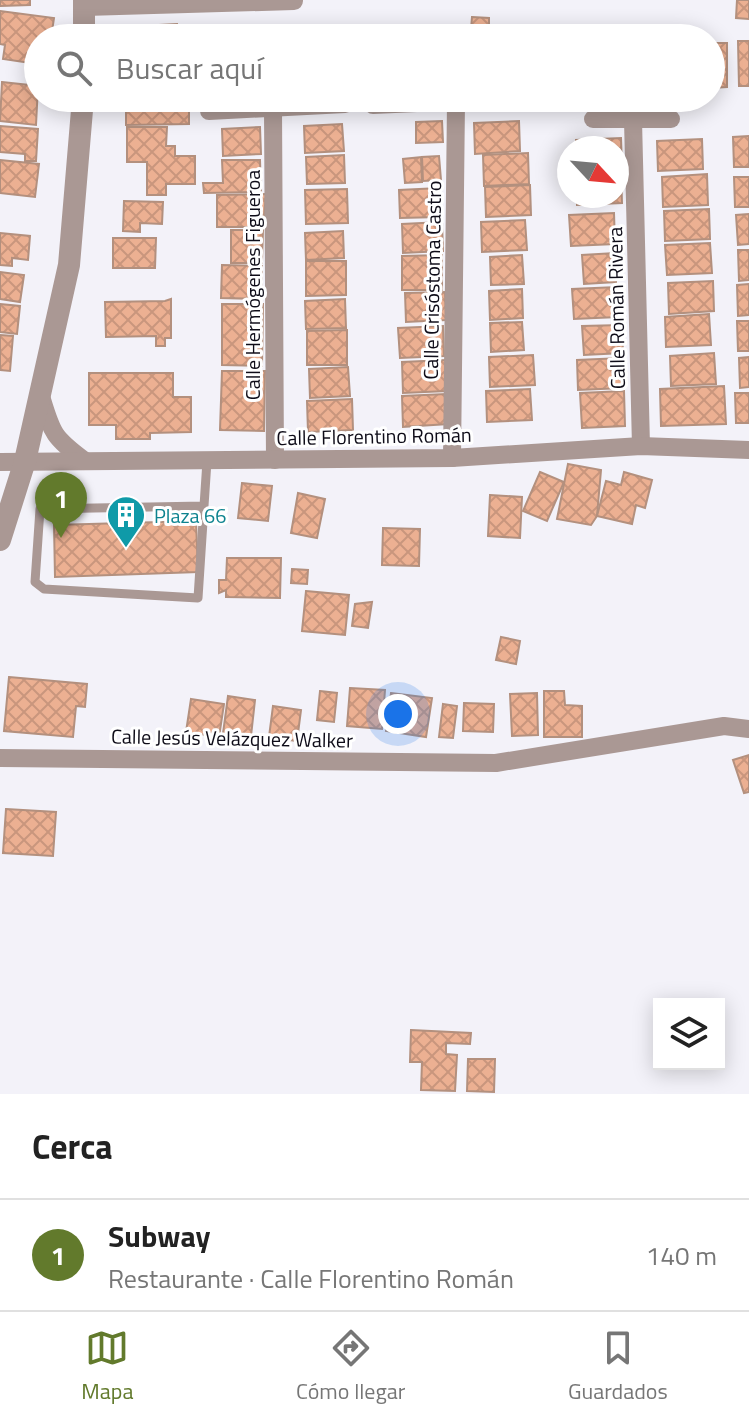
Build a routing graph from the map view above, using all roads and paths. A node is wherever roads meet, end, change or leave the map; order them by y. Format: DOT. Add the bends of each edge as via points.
graph roads {
  1 [pos="294,1"];
  2 [pos="84,4"];
  3 [pos="82,112"];
  4 [pos="273,112"];
  5 [pos="456,112"];
  6 [pos="593,119"];
  7 [pos="671,119"];
  8 [pos="633,120"];
  9 [pos="40,393"];
  10 [pos="641,446"];
  11 [pos="749,450"];
  12 [pos="452,458"];
  13 [pos="275,460"];
  14 [pos="25,461"];
  15 [pos="85,461"];
  16 [pos="207,461"];
  17 [pos="0,462"];
  18 [pos="204,506"];
  19 [pos="0,540"];
  20 [pos="749,729"];
  21 [pos="0,758"];
  1 -- 2 [label="street"];
  3 -- 9 [label="street" via="69,265"];
  4 -- 13 [label="street, Calle Hermógenes Figueroa"];
  5 -- 12 [label="street, Calle Crisóstoma Castro"];
  6 -- 8 [label="street"];
  7 -- 8 [label="street"];
  8 -- 10 [label="street, Calle Román Rivera"];
  9 -- 14 [label="street"];
  9 -- 15 [label="street" via="59,442"];
  10 -- 11 [label="street, Calle Florentino Román"];
  10 -- 12 [label="street, Calle Florentino Román"];
  12 -- 13 [label="street, Calle Florentino Román"];
  13 -- 16 [label="street, Calle Florentino Román"];
  14 -- 15 [label="street, Calle Florentino Román"];
  14 -- 17 [label="street, Calle Florentino Román"];
  14 -- 19 [label="street"];
  15 -- 16 [label="street, Calle Florentino Román"];
  16 -- 18 [label="lane"];
  18 -- 18 [label="lane" via="40,509 35,582 44,589 198,598"];
  20 -- 21 [label="street, Calle Jesús Velázquez Walker" via="724,726 496,763"];
}
